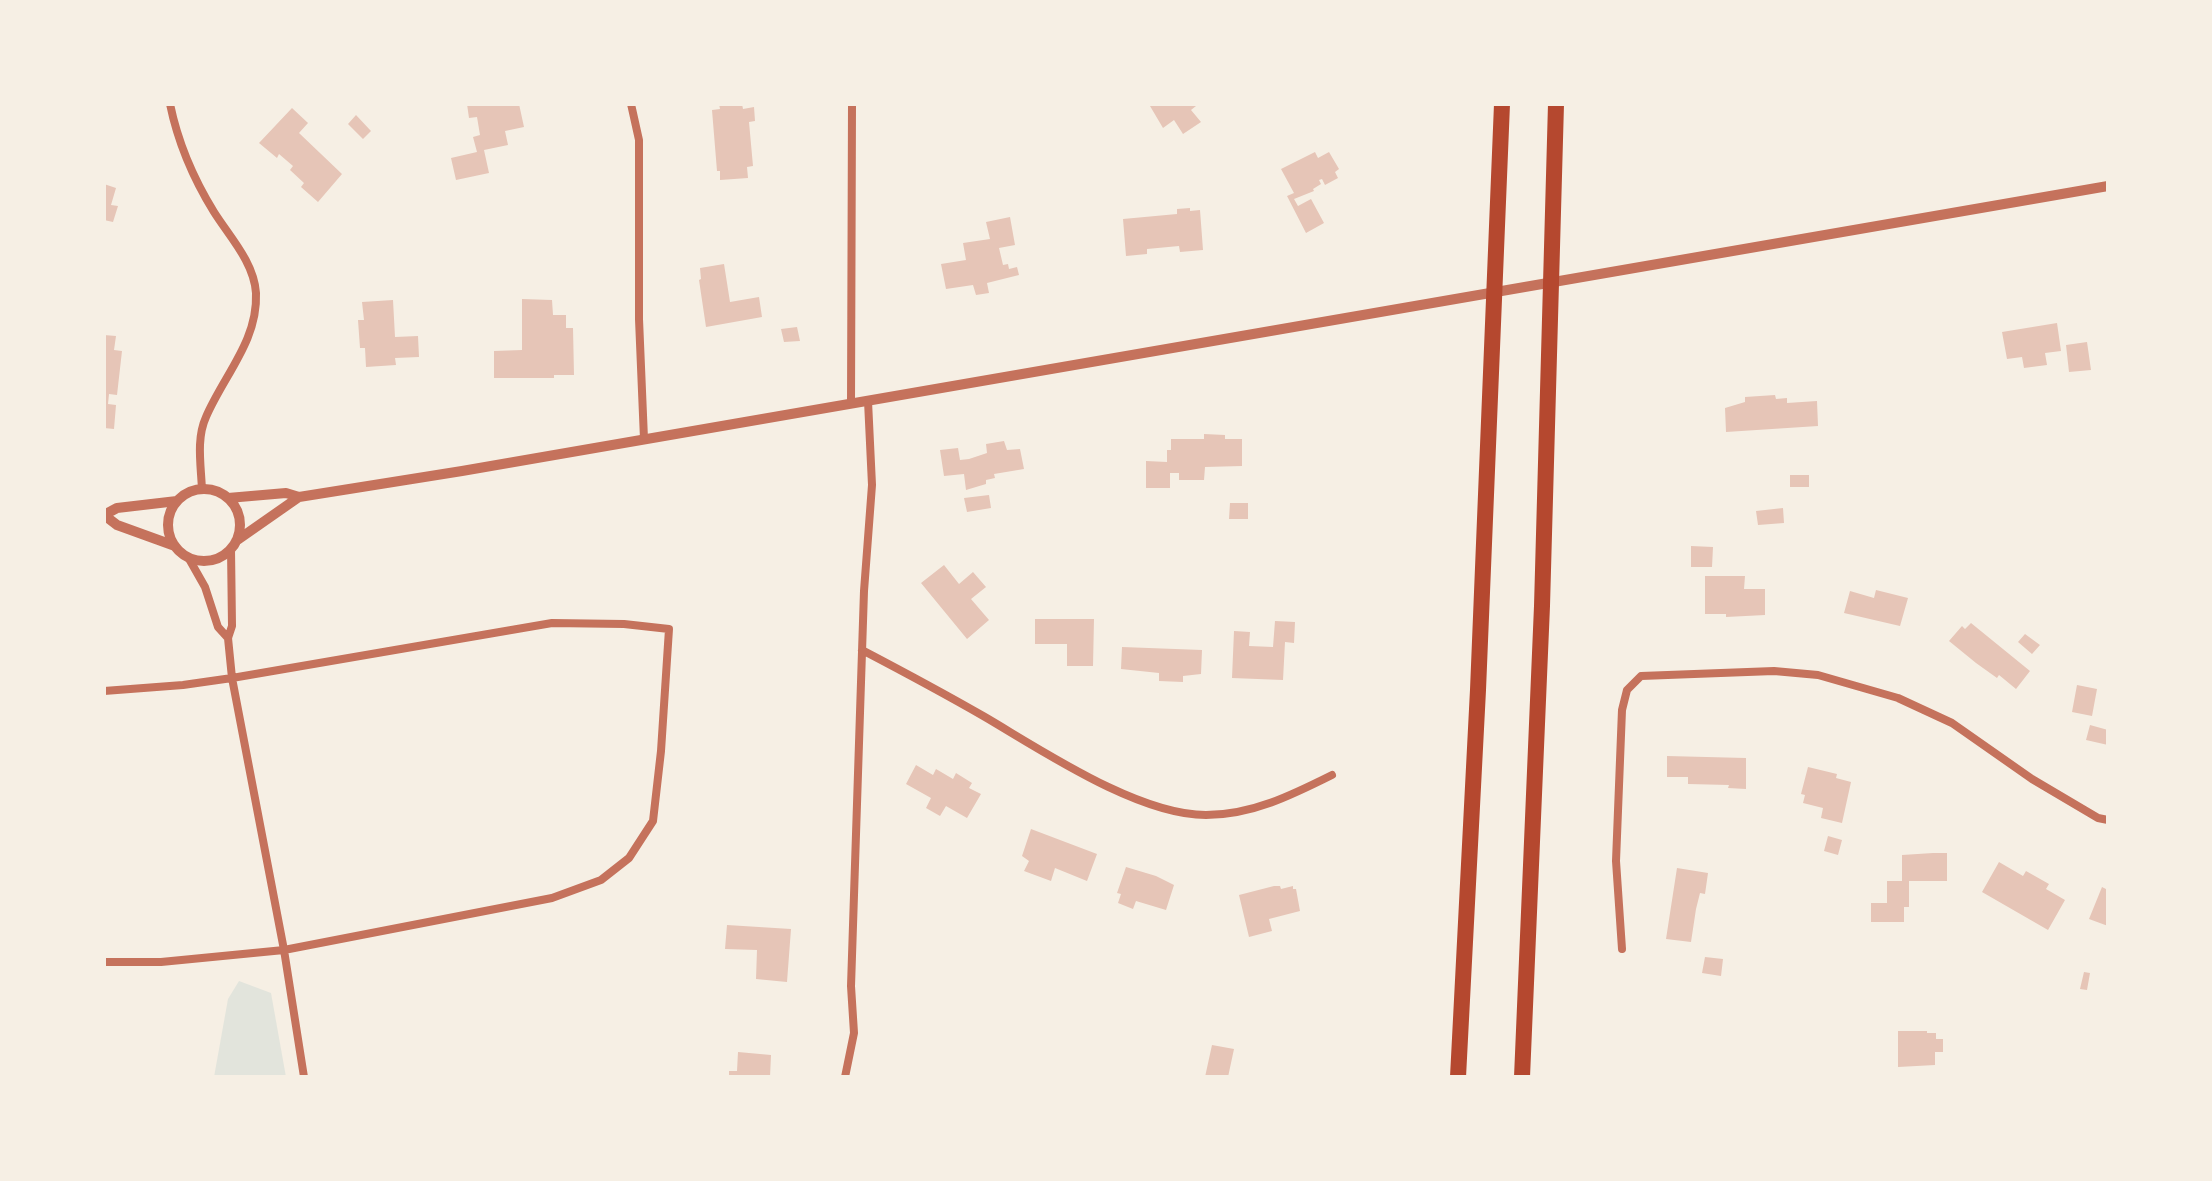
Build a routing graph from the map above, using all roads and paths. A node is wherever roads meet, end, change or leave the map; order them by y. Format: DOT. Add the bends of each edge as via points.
graph roads {
  1 [pos="170,104"];
  2 [pos="631,104"];
  3 [pos="852,104"];
  4 [pos="1502,104"];
  5 [pos="1556,104"];
  6 [pos="2108,186"];
  7 [pos="868,401"];
  8 [pos="851,402"];
  9 [pos="644,439"];
  10 [pos="202,490"];
  11 [pos="299,497"];
  12 [pos="228,498"];
  13 [pos="177,501"];
  14 [pos="104,515"];
  15 [pos="234,545"];
  16 [pos="175,546"];
  17 [pos="188,557"];
  18 [pos="228,638"];
  19 [pos="862,650"];
  20 [pos="232,678"];
  21 [pos="104,691"];
  22 [pos="1332,775"];
  23 [pos="2108,820"];
  24 [pos="1622,949"];
  25 [pos="284,950"];
  26 [pos="104,962"];
  27 [pos="304,1077"];
  28 [pos="845,1077"];
  29 [pos="1458,1077"];
  30 [pos="1522,1077"];
  1 -- 10 [label="street" via="194,176 240,249 256,288 252,330 205,418 200,437"];
  2 -- 9 [label="street" via="639,140"];
  3 -- 8 [label="street"];
  4 -- 29 [label="highway"];
  5 -- 30 [label="highway"];
  6 -- 7 [label="street"];
  7 -- 8 [label="street"];
  7 -- 19 [label="street" via="872,485"];
  8 -- 9 [label="street"];
  9 -- 11 [label="street"];
  10 -- 12 [label="street"];
  10 -- 13 [label="street"];
  11 -- 12 [label="street" via="286,493"];
  11 -- 15 [label="street"];
  12 -- 15 [label="street" via="240,523"];
  13 -- 14 [label="street" via="117,508"];
  13 -- 16 [label="street" via="168,527"];
  14 -- 16 [label="street"];
  15 -- 17 [label="street" via="215,559"];
  15 -- 18 [label="street"];
  16 -- 17 [label="street"];
  17 -- 18 [label="street" via="218,627"];
  18 -- 20 [label="street"];
  19 -- 22 [label="street" via="1059,760 1160,807 1204,815 1247,812"];
  19 -- 28 [label="street" via="854,1033"];
  20 -- 21 [label="street"];
  20 -- 25 [label="street"];
  20 -- 25 [label="street" via="552,623 669,629 653,821 629,858 601,880 552,898"];
  23 -- 24 [label="street" via="2032,779 1952,723 1884,694 1818,675 1774,671 1641,676 1627,690 1622,710 1616,861"];
  25 -- 26 [label="street"];
  25 -- 27 [label="street"];
}
